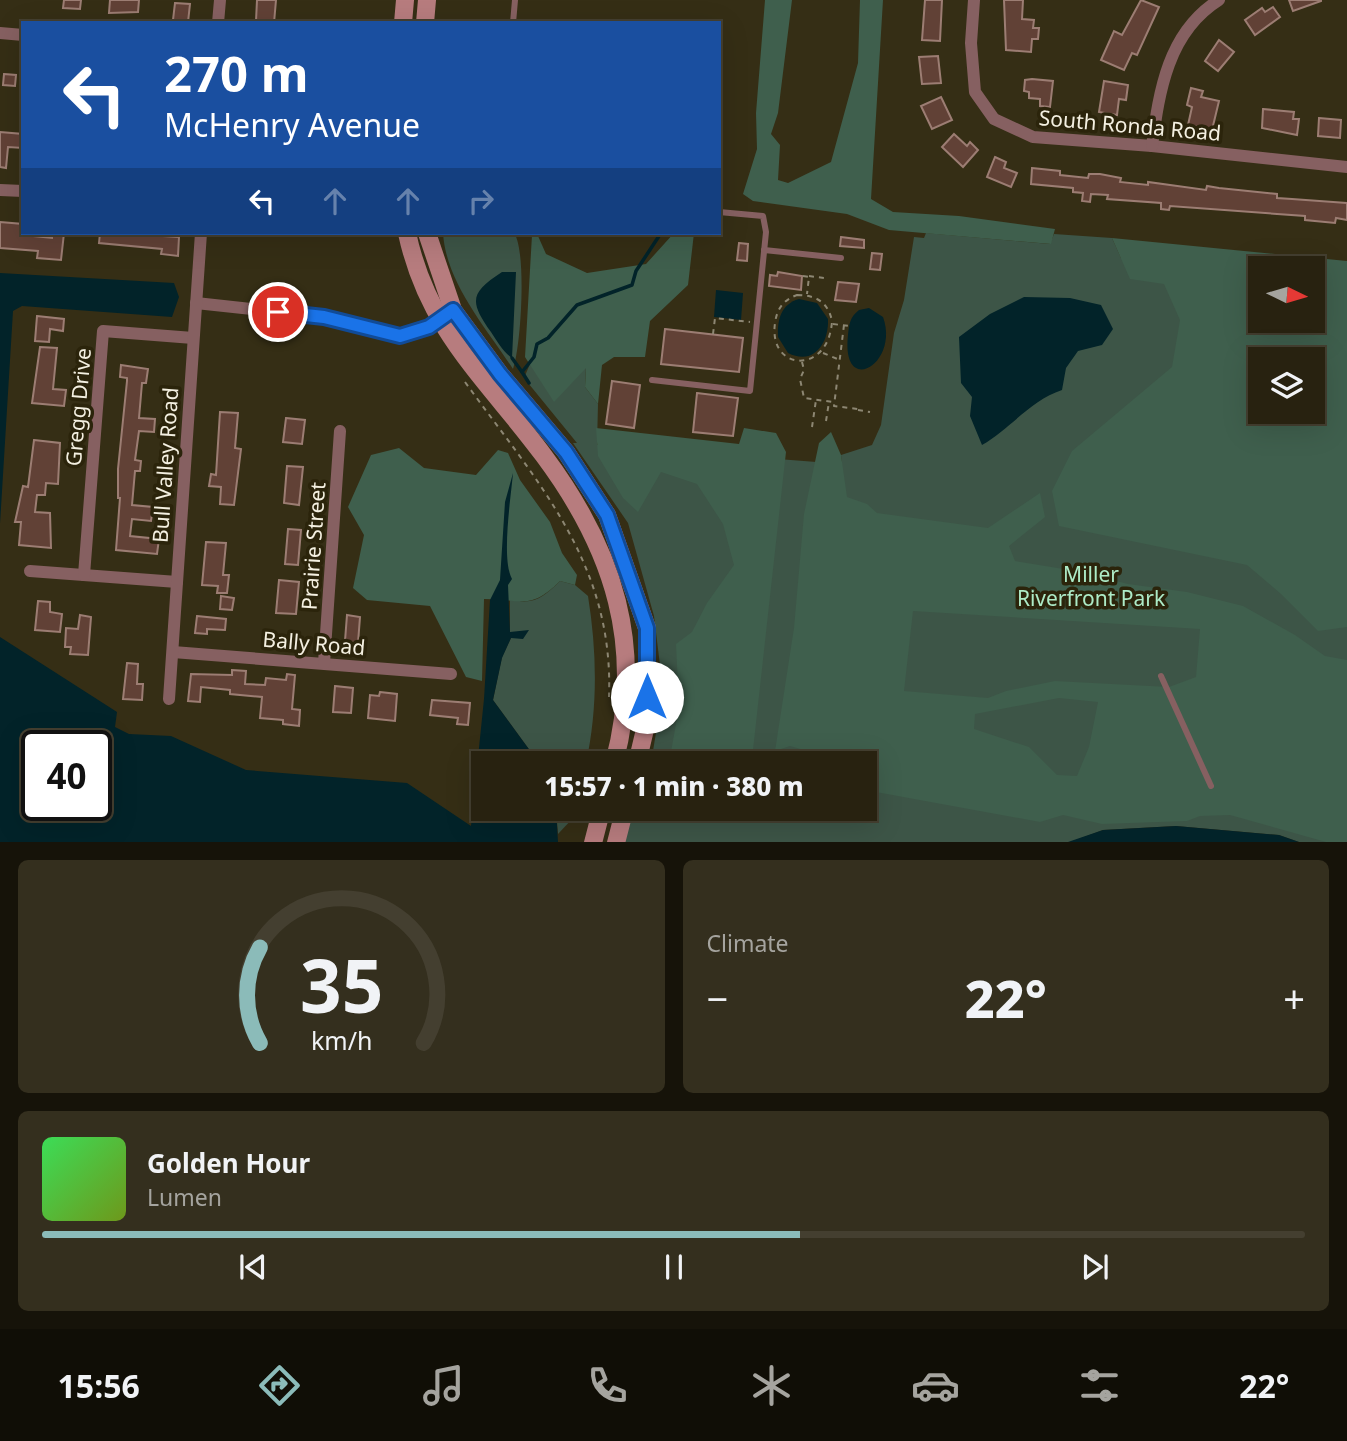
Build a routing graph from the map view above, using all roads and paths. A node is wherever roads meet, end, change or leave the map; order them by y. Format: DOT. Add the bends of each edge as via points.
graph roads {
  1 [pos="220,0"];
  2 [pos="405,0"];
  3 [pos="427,0"];
  4 [pos="515,0"];
  5 [pos="974,0"];
  6 [pos="1219,0"];
  7 [pos="218,21"];
  8 [pos="403,21"];
  9 [pos="425,21"];
  10 [pos="513,21"];
  11 [pos="0,33"];
  12 [pos="21,35"];
  13 [pos="1152,146"];
  14 [pos="1347,167"];
  15 [pos="0,190"];
  16 [pos="21,191"];
  17 [pos="721,212"];
  18 [pos="201,235"];
  19 [pos="407,235"];
  20 [pos="427,235"];
  21 [pos="764,250"];
  22 [pos="841,258"];
  23 [pos="803,276"];
  24 [pos="809,277"];
  25 [pos="824,278"];
  26 [pos="798,289"];
  27 [pos="797,295"];
  28 [pos="807,295"];
  29 [pos="196,303"];
  30 [pos="446,316"];
  31 [pos="752,322"];
  32 [pos="832,324"];
  33 [pos="844,326"];
  34 [pos="849,326"];
  35 [pos="713,334"];
  36 [pos="193,338"];
  37 [pos="822,352"];
  38 [pos="840,360"];
  39 [pos="803,361"];
  40 [pos="461,376"];
  41 [pos="652,380"];
  42 [pos="816,399"];
  43 [pos="829,401"];
  44 [pos="834,402"];
  45 [pos="870,412"];
  46 [pos="826,421"];
  47 [pos="812,427"];
  48 [pos="340,431"];
  49 [pos="30,571"];
  50 [pos="84,575"];
  51 [pos="177,582"];
  52 [pos="173,652"];
  53 [pos="324,663"];
  54 [pos="452,674"];
  55 [pos="1161,676"];
  56 [pos="169,699"];
  57 [pos="609,700"];
  58 [pos="617,751"];
  59 [pos="640,751"];
  60 [pos="1211,786"];
  61 [pos="599,821"];
  62 [pos="622,821"];
  63 [pos="593,842"];
  64 [pos="616,842"];
  1 -- 7 [label="street"];
  2 -- 8 [label="street"];
  3 -- 9 [label="street"];
  4 -- 10 [label="lane"];
  5 -- 13 [label="street, South Ronda Road" via="975,92 994,119 1033,137"];
  6 -- 13 [label="street" via="1184,31 1160,87"];
  11 -- 12 [label="street"];
  13 -- 14 [label="street, South Ronda Road"];
  15 -- 16 [label="street"];
  17 -- 21 [label="lane" via="763,216"];
  18 -- 29 [label="street, Bull Valley Road"];
  19 -- 30 [label="street" via="414,263"];
  20 -- 30 [label="street"];
  21 -- 22 [label="lane"];
  21 -- 41 [label="lane" via="750,391"];
  23 -- 24 [label="path"];
  24 -- 25 [label="path"];
  24 -- 28 [label="path"];
  26 -- 27 [label="path"];
  27 -- 28 [label="path"];
  27 -- 39 [label="path" via="776,313 774,337 782,353"];
  28 -- 32 [label="path" via="825,304"];
  29 -- 30 [label="street" via="324,317 400,336"];
  29 -- 36 [label="street, Bull Valley Road"];
  30 -- 58 [label="street" via="478,377 583,512 611,578 625,631 623,730"];
  30 -- 59 [label="street" via="566,452 607,515 647,628 647,721"];
  31 -- 35 [label="path" via="715,318"];
  32 -- 33 [label="path"];
  32 -- 37 [label="path"];
  33 -- 34 [label="path"];
  33 -- 38 [label="path"];
  36 -- 50 [label="street, Gregg Drive" via="103,331"];
  36 -- 51 [label="street, Bull Valley Road"];
  37 -- 38 [label="path"];
  37 -- 39 [label="path"];
  38 -- 44 [label="path"];
  39 -- 42 [label="path" via="804,398"];
  40 -- 57 [label="path" via="555,507 589,568 602,609"];
  42 -- 43 [label="path"];
  42 -- 47 [label="path"];
  43 -- 44 [label="path"];
  43 -- 46 [label="path"];
  44 -- 45 [label="path" via="834,406"];
  48 -- 53 [label="street, Prairie Street"];
  49 -- 50 [label="street"];
  50 -- 51 [label="street"];
  51 -- 52 [label="street, Bull Valley Road"];
  52 -- 53 [label="street, Bally Road"];
  52 -- 56 [label="street, Bull Valley Road"];
  53 -- 54 [label="street, Bally Road"];
  55 -- 60 [label="lane"];
  61 -- 63 [label="street"];
  62 -- 64 [label="street"];
}
